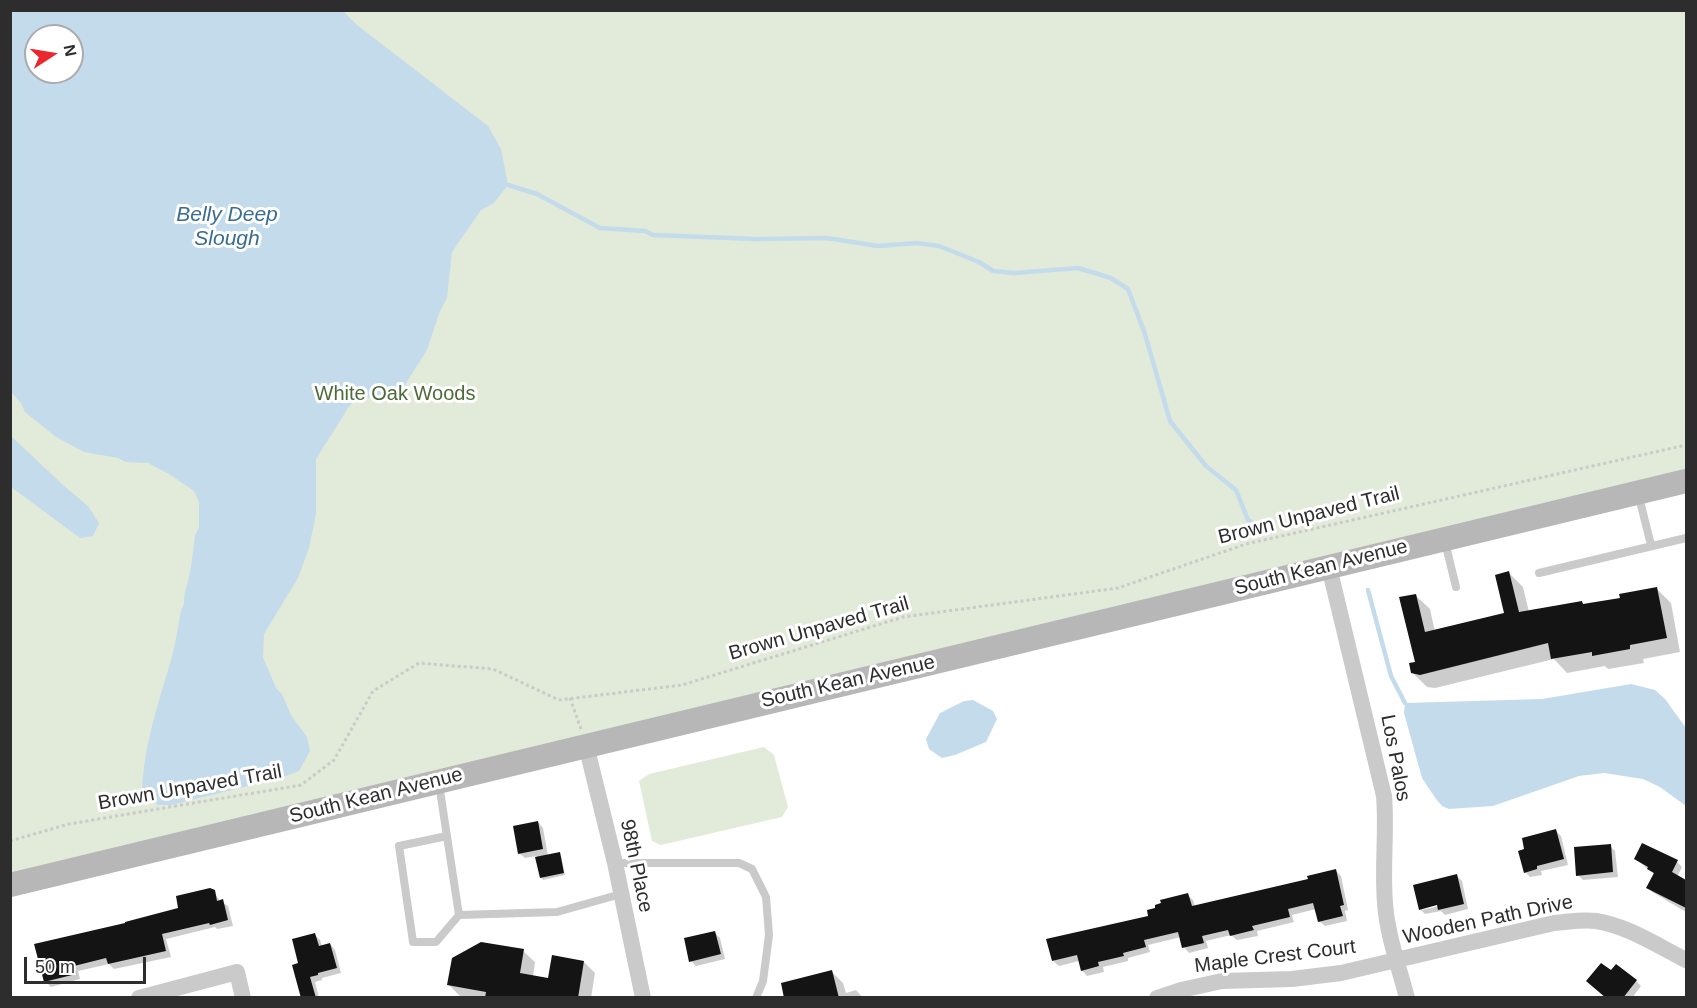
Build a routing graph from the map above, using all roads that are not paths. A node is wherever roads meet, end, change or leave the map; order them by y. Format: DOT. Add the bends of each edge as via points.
graph roads {
  1 [pos="1686,481"];
  2 [pos="1638,493"];
  3 [pos="1686,538"];
  4 [pos="1444,539"];
  5 [pos="1651,545"];
  6 [pos="1329,567"];
  7 [pos="1539,573"];
  8 [pos="1456,587"];
  9 [pos="586,745"];
  10 [pos="438,781"];
  11 [pos="447,836"];
  12 [pos="615,863"];
  13 [pos="10,885"];
  14 [pos="621,894"];
  15 [pos="459,915"];
  16 [pos="1686,960"];
  17 [pos="1398,961"];
  18 [pos="139,998"];
  19 [pos="243,998"];
  20 [pos="643,998"];
  21 [pos="756,998"];
  22 [pos="1157,998"];
  23 [pos="1407,998"];
  1 -- 2 [label="street, South Kean Avenue"];
  2 -- 4 [label="street, South Kean Avenue"];
  2 -- 5 [label="lane"];
  3 -- 5 [label="lane"];
  4 -- 6 [label="street, South Kean Avenue"];
  4 -- 8 [label="lane"];
  5 -- 7 [label="lane"];
  6 -- 9 [label="street, South Kean Avenue"];
  6 -- 17 [label="street, Los Palos" via="1384,796 1385,905"];
  9 -- 10 [label="street, South Kean Avenue"];
  9 -- 12 [label="street, 98th Place"];
  10 -- 11 [label="lane"];
  10 -- 13 [label="street, South Kean Avenue"];
  11 -- 15 [label="lane"];
  11 -- 15 [label="lane" via="399,846 413,942 436,942"];
  12 -- 14 [label="street, 98th Place"];
  12 -- 21 [label="lane" via="739,863 752,869 766,897 769,935 763,981"];
  14 -- 15 [label="lane" via="557,912"];
  14 -- 20 [label="street, 98th Place"];
  16 -- 17 [label="street, Wooden Path Drive" via="1621,927 1577,920"];
  17 -- 22 [label="street, Maple Crest Court" via="1317,977 1213,983"];
  17 -- 23 [label="street, Los Palos"];
  18 -- 19 [label="street" via="237,972"];
}
